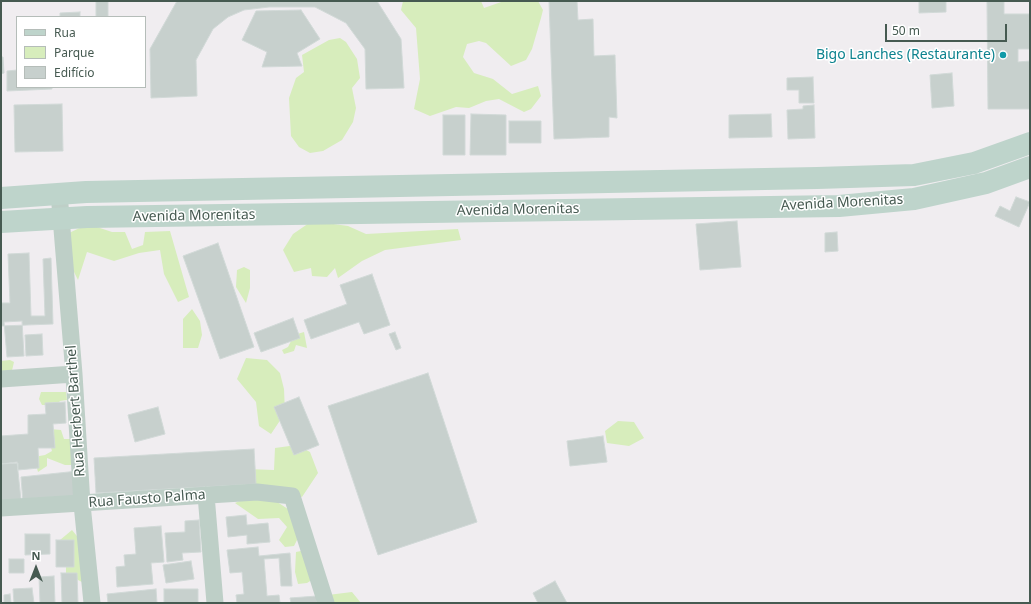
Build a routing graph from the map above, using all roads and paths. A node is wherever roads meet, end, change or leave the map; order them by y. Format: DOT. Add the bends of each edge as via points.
graph roads {
  1 [pos="1030,143"];
  2 [pos="1030,167"];
  3 [pos="623,181"];
  4 [pos="288,188"];
  5 [pos="59,193"];
  6 [pos="1,198"];
  7 [pos="622,208"];
  8 [pos="287,214"];
  9 [pos="61,219"];
  10 [pos="1,222"];
  11 [pos="74,374"];
  12 [pos="1,379"];
  13 [pos="206,495"];
  14 [pos="82,504"];
  15 [pos="1,508"];
  16 [pos="92,603"];
  17 [pos="215,603"];
  18 [pos="326,603"];
  1 -- 3 [label="main road, Avenida Morenitas" via="974,163 914,175"];
  2 -- 7 [label="main road, Avenida Morenitas" via="986,182 914,199 839,206"];
  3 -- 4 [label="main road, Avenida Morenitas"];
  3 -- 7 [label="main road"];
  4 -- 5 [label="main road, Avenida Morenitas"];
  4 -- 8 [label="main road"];
  5 -- 6 [label="main road, Avenida Morenitas"];
  5 -- 9 [label="street, Rua Herbert Barthel"];
  7 -- 8 [label="main road, Avenida Morenitas"];
  8 -- 9 [label="main road, Avenida Morenitas"];
  9 -- 10 [label="main road, Avenida Morenitas"];
  9 -- 11 [label="street, Rua Herbert Barthel"];
  11 -- 12 [label="street"];
  11 -- 14 [label="street, Rua Herbert Barthel"];
  13 -- 14 [label="street, Rua Fausto Palma"];
  13 -- 17 [label="street"];
  13 -- 18 [label="street, Rua Fausto Palma" via="257,492 292,496"];
  14 -- 15 [label="street, Rua Fausto Palma"];
  14 -- 16 [label="street, Rua Herbert Barthel"];
}
